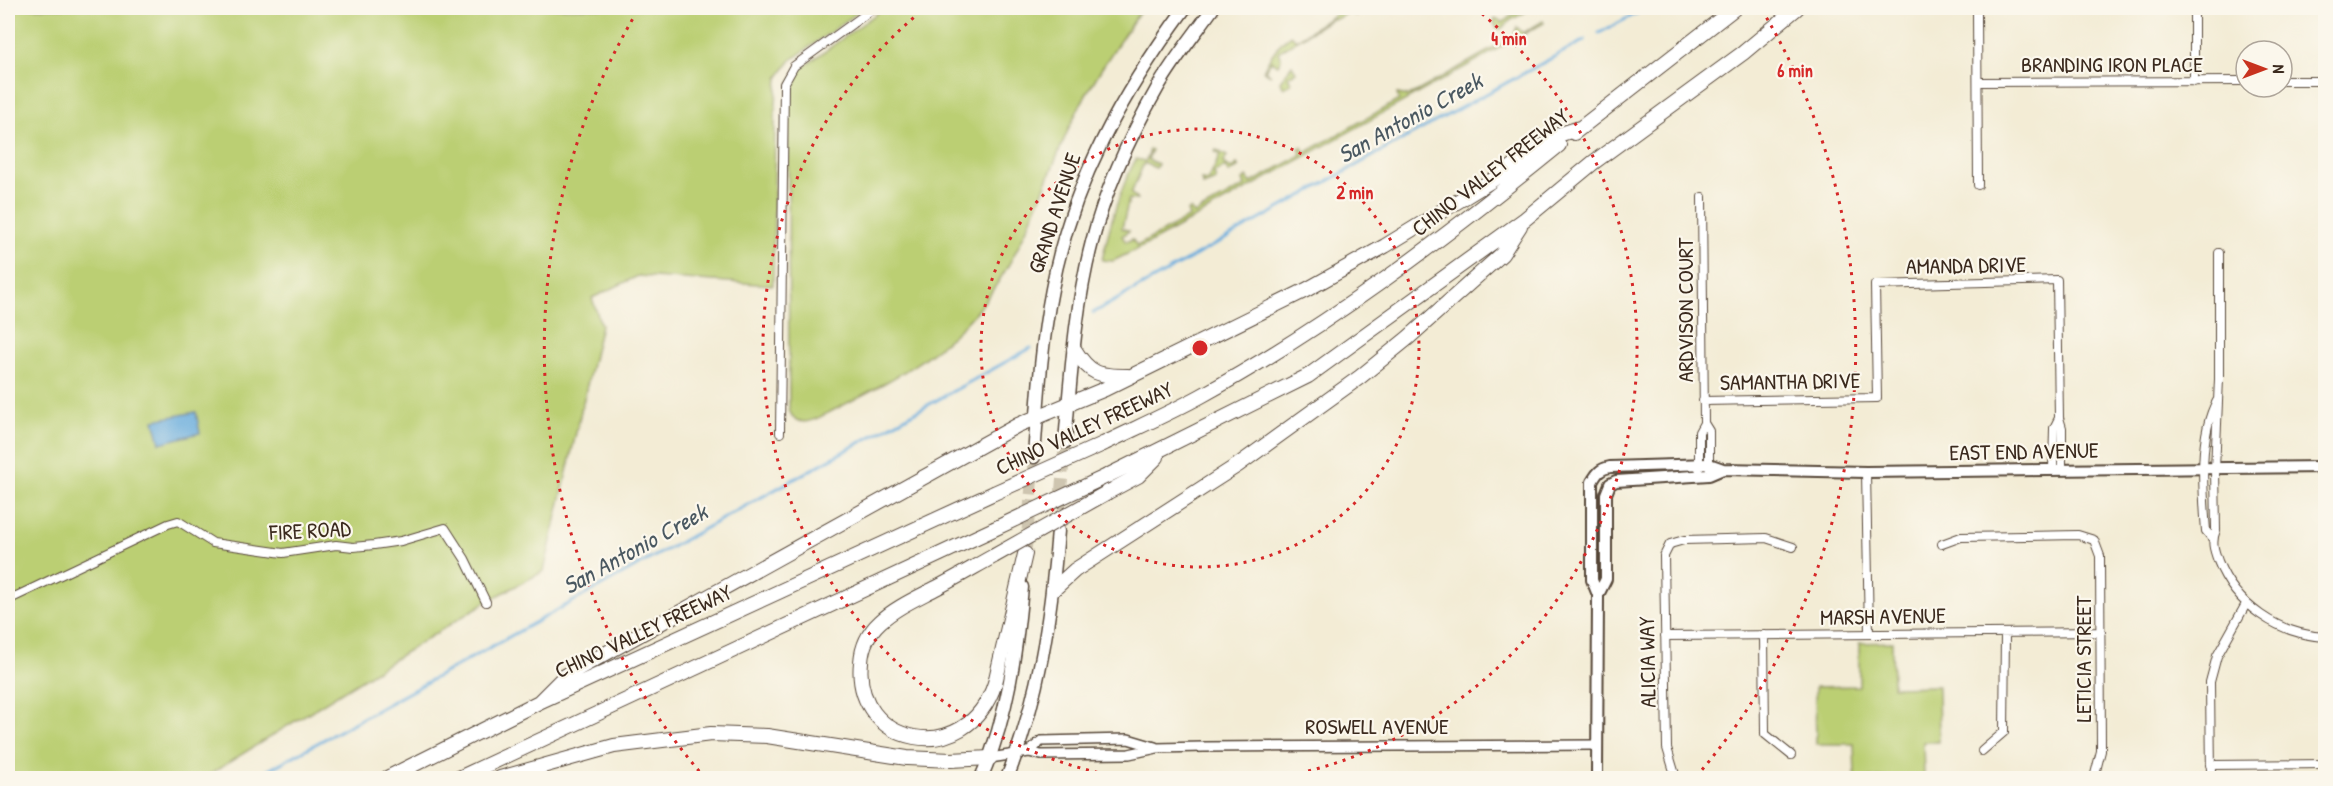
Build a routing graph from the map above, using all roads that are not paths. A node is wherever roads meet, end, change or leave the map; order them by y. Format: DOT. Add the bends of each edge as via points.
graph roads {
  1 [pos="874,8"];
  2 [pos="1185,8"];
  3 [pos="1213,8"];
  4 [pos="1735,8"];
  5 [pos="1797,8"];
  6 [pos="1977,8"];
  7 [pos="2194,8"];
  8 [pos="2234,81"];
  9 [pos="2294,81"];
  10 [pos="2325,81"];
  11 [pos="1978,82"];
  12 [pos="2194,82"];
  13 [pos="1580,128"];
  14 [pos="1978,185"];
  15 [pos="1702,197"];
  16 [pos="1525,219"];
  17 [pos="2219,253"];
  18 [pos="1074,349"];
  19 [pos="1133,375"];
  20 [pos="1877,398"];
  21 [pos="1703,401"];
  22 [pos="1069,405"];
  23 [pos="1037,417"];
  24 [pos="780,433"];
  25 [pos="1065,442"];
  26 [pos="1166,448"];
  27 [pos="1034,457"];
  28 [pos="2325,467"];
  29 [pos="2058,469"];
  30 [pos="2210,469"];
  31 [pos="1704,470"];
  32 [pos="1866,472"];
  33 [pos="1058,531"];
  34 [pos="1942,544"];
  35 [pos="1793,547"];
  36 [pos="1025,551"];
  37 [pos="1053,590"];
  38 [pos="1598,595"];
  39 [pos="8,600"];
  40 [pos="486,602"];
  41 [pos="2246,604"];
  42 [pos="2101,632"];
  43 [pos="2005,633"];
  44 [pos="1869,634"];
  45 [pos="1764,635"];
  46 [pos="1665,636"];
  47 [pos="2325,637"];
  48 [pos="539,702"];
  49 [pos="1597,745"];
  50 [pos="1157,748"];
  51 [pos="1982,751"];
  52 [pos="1023,753"];
  53 [pos="1791,755"];
  54 [pos="990,758"];
  55 [pos="2325,764"];
  56 [pos="2210,765"];
  57 [pos="387,778"];
  58 [pos="459,778"];
  59 [pos="500,778"];
  60 [pos="981,778"];
  61 [pos="1007,778"];
  62 [pos="1597,778"];
  63 [pos="1676,778"];
  64 [pos="2094,778"];
  65 [pos="2211,778"];
  1 -- 24 [label="street" via="794,66 783,84"];
  2 -- 23 [label="main road, GRAND AVENUE" via="1133,83 1092,160 1063,245 1048,308"];
  3 -- 18 [label="main road, GRAND AVENUE" via="1164,77 1120,160 1097,224"];
  4 -- 13 [label="highway, CHINO VALLEY FREEWAY"];
  5 -- 16 [label="highway"];
  6 -- 11 [label="street"];
  7 -- 12 [label="street"];
  8 -- 12 [label="street, BRANDING IRON PLACE"];
  9 -- 10 [label="street"];
  11 -- 12 [label="street, BRANDING IRON PLACE"];
  11 -- 14 [label="street"];
  13 -- 19 [label="highway" via="1561,134 1482,187 1306,290"];
  13 -- 48 [label="highway, CHINO VALLEY FREEWAY, bridge" via="1464,223 1370,290 1209,391 1103,444"];
  15 -- 21 [label="street, ARDVISON COURT"];
  16 -- 26 [label="highway" via="1308,376"];
  16 -- 37 [label="highway" via="1502,254 1359,377 1238,465 1075,570"];
  17 -- 30 [label="street" via="2218,400"];
  18 -- 19 [label="highway" via="1095,373"];
  18 -- 22 [label="main road, GRAND AVENUE"];
  19 -- 22 [label="highway"];
  20 -- 21 [label="street, SAMANTHA DRIVE"];
  20 -- 29 [label="street, AMANDA DRIVE" via="1875,285 2057,280 2062,428"];
  21 -- 31 [label="street, ARDVISON COURT" via="1704,423 1709,431"];
  22 -- 23 [label="highway"];
  22 -- 25 [label="main road, GRAND AVENUE"];
  23 -- 27 [label="main road, GRAND AVENUE"];
  23 -- 48 [label="highway" via="565,676"];
  26 -- 36 [label="highway, bridge" via="1138,476 880,621 869,635 860,671 862,689 873,712 890,727 908,736 930,739 955,734 968,726 985,706 995,683"];
  26 -- 58 [label="highway, bridge"];
  28 -- 30 [label="main road, EAST END AVENUE"];
  29 -- 30 [label="main road, EAST END AVENUE"];
  29 -- 32 [label="main road, EAST END AVENUE"];
  30 -- 41 [label="street" via="2214,550 2223,574"];
  31 -- 32 [label="main road, EAST END AVENUE"];
  31 -- 38 [label="main road, EAST END AVENUE" via="1610,484 1606,494 1606,579"];
  31 -- 38 [label="main road, EAST END AVENUE" via="1603,469 1597,473 1592,482 1592,580"];
  32 -- 44 [label="street"];
  33 -- 37 [label="main road"];
  34 -- 42 [label="street, LETICIA STREET" via="1961,537 2078,535 2094,540 2100,556"];
  35 -- 46 [label="street, ALICIA WAY" via="1766,538 1684,540 1670,544 1664,556"];
  36 -- 54 [label="main road" via="1010,685"];
  37 -- 52 [label="main road"];
  38 -- 49 [label="main road"];
  39 -- 40 [label="street, FIRE ROAD" via="178,521 213,543 283,553 401,541 445,528"];
  41 -- 47 [label="street" via="2291,630"];
  41 -- 56 [label="street" via="2217,656 2210,682"];
  42 -- 43 [label="street, MARSH AVENUE"];
  42 -- 64 [label="street, LETICIA STREET" via="2101,750"];
  43 -- 44 [label="street, MARSH AVENUE"];
  43 -- 51 [label="street" via="2004,732"];
  44 -- 45 [label="street, MARSH AVENUE"];
  45 -- 46 [label="street, MARSH AVENUE"];
  45 -- 53 [label="street" via="1765,734"];
  46 -- 63 [label="street, ALICIA WAY" via="1667,748"];
  48 -- 57 [label="highway, CHINO VALLEY FREEWAY"];
  49 -- 50 [label="street, ROSWELL AVENUE"];
  49 -- 62 [label="main road"];
  50 -- 52 [label="street, ROSWELL AVENUE" via="1129,754"];
  50 -- 52 [label="street, ROSWELL AVENUE" via="1128,739 1041,741"];
  52 -- 54 [label="street, ROSWELL AVENUE"];
  52 -- 61 [label="main road"];
  54 -- 59 [label="highway" via="907,758 767,736 711,734 614,746"];
  54 -- 60 [label="main road"];
  55 -- 56 [label="street"];
  56 -- 65 [label="street"];
}
